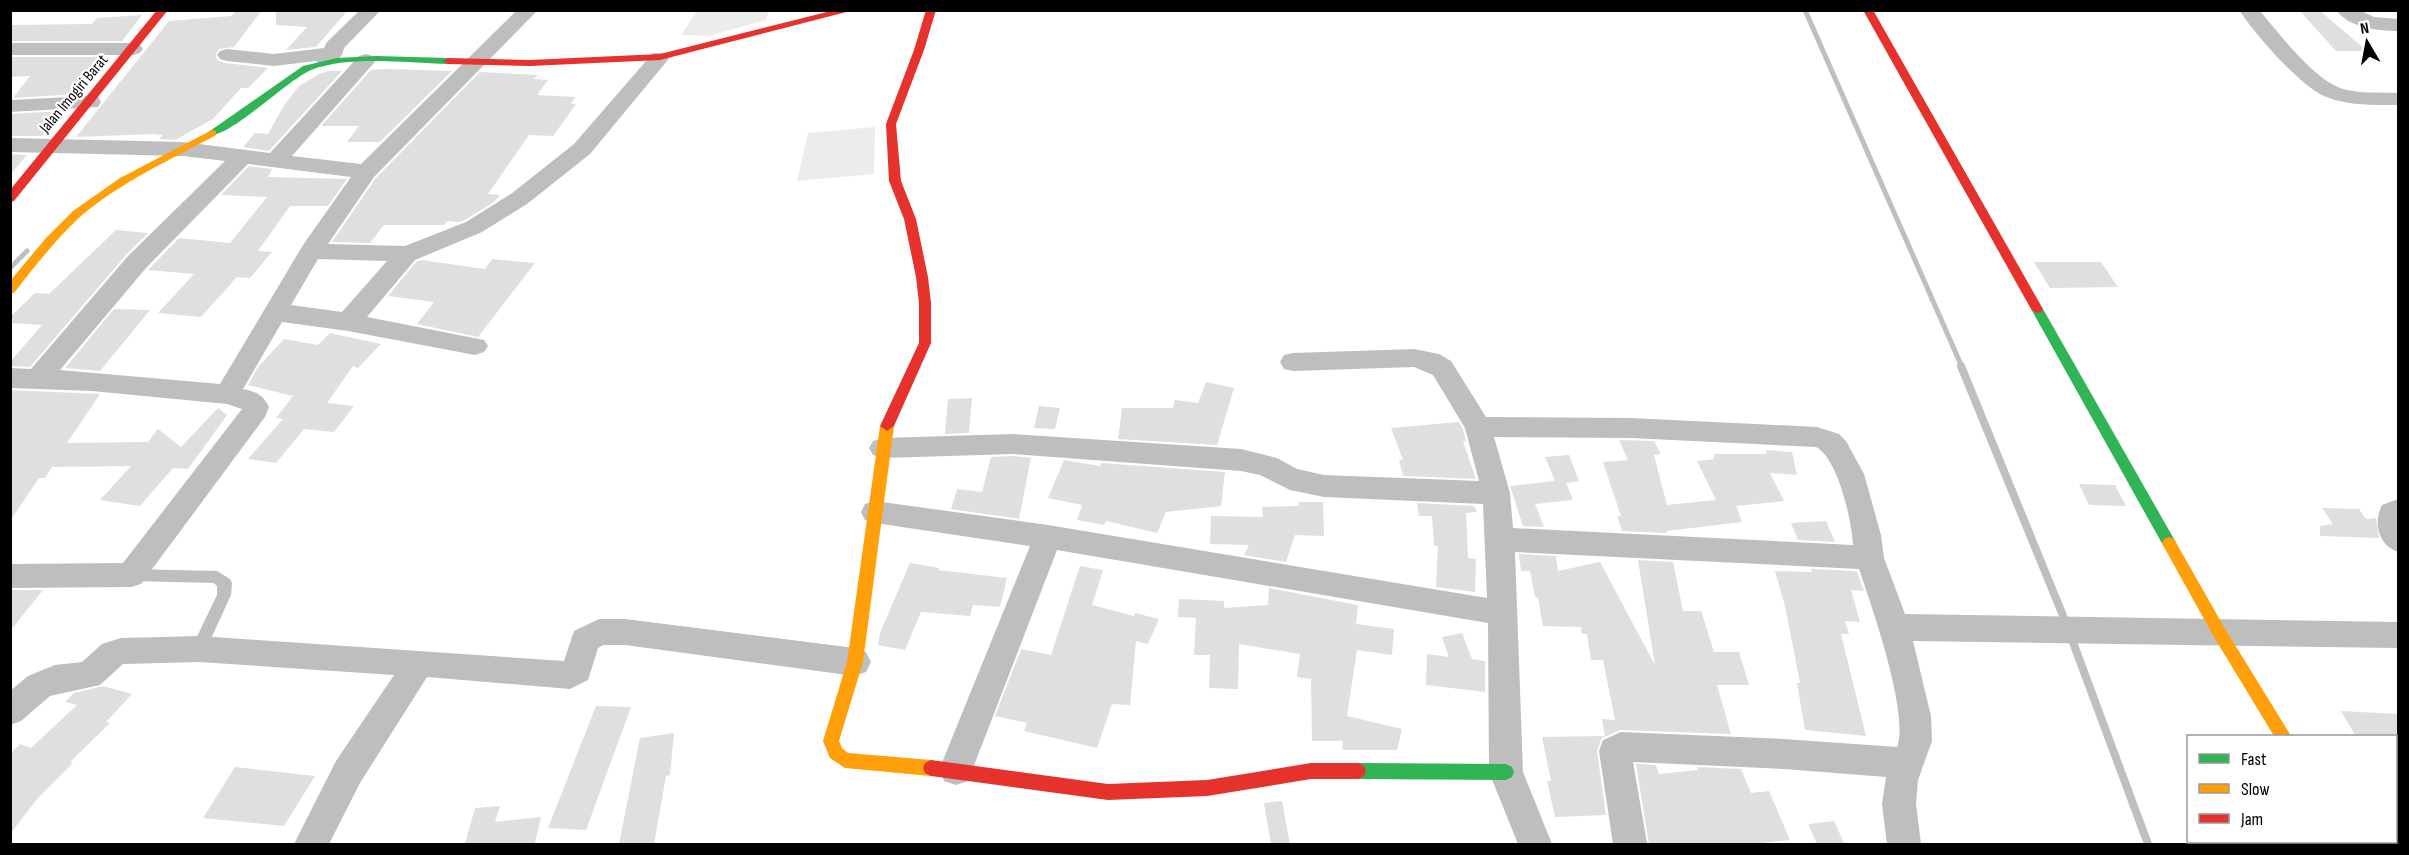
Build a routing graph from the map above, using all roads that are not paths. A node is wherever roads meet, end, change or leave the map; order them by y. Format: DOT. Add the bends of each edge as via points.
graph roads {
  1 [pos="163,10"];
  2 [pos="372,10"];
  3 [pos="529,10"];
  4 [pos="849,10"];
  5 [pos="931,10"];
  6 [pos="1868,10"];
  7 [pos="2248,10"];
  8 [pos="2345,10"];
  9 [pos="2398,25"];
  10 [pos="132,49"];
  11 [pos="10,50"];
  12 [pos="227,55"];
  13 [pos="481,56"];
  14 [pos="660,57"];
  15 [pos="328,58"];
  16 [pos="366,60"];
  17 [pos="2398,99"];
  18 [pos="90,102"];
  19 [pos="10,106"];
  20 [pos="10,145"];
  21 [pos="52,146"];
  22 [pos="174,148"];
  23 [pos="243,156"];
  24 [pos="276,160"];
  25 [pos="366,172"];
  26 [pos="10,198"];
  27 [pos="311,251"];
  28 [pos="407,254"];
  29 [pos="10,290"];
  30 [pos="276,312"];
  31 [pos="348,322"];
  32 [pos="475,346"];
  33 [pos="1293,362"];
  34 [pos="10,378"];
  35 [pos="38,379"];
  36 [pos="227,394"];
  37 [pos="1478,427"];
  38 [pos="884,448"];
  39 [pos="1496,493"];
  40 [pos="2398,510"];
  41 [pos="875,512"];
  42 [pos="1048,537"];
  43 [pos="1500,539"];
  44 [pos="2398,540"];
  45 [pos="1869,558"];
  46 [pos="131,575"];
  47 [pos="10,576"];
  48 [pos="1502,613"];
  49 [pos="1894,627"];
  50 [pos="2219,632"];
  51 [pos="2398,635"];
  52 [pos="199,649"];
  53 [pos="855,662"];
  54 [pos="419,663"];
  55 [pos="10,711"];
  56 [pos="2282,735"];
  57 [pos="1907,763"];
  58 [pos="956,770"];
  59 [pos="1506,772"];
  60 [pos="1630,843"];
  61 [pos="311,844"];
  62 [pos="1536,844"];
  63 [pos="1904,844"];
  1 -- 10 [label="street, Jalan Imogiri Barat"];
  2 -- 15 [label="street" via="334,46"];
  3 -- 13 [label="street"];
  4 -- 14 [label="street"];
  5 -- 38 [label="street" via="891,124 895,181 910,219 922,277 925,343 887,423"];
  6 -- 50 [label="street"];
  7 -- 17 [label="street" via="2316,82 2330,91"];
  8 -- 9 [label="street" via="2362,21"];
  10 -- 11 [label="street"];
  10 -- 18 [label="street, Jalan Imogiri Barat"];
  12 -- 15 [label="street" via="274,60"];
  13 -- 14 [label="street"];
  13 -- 16 [label="street"];
  13 -- 25 [label="street"];
  14 -- 28 [label="street" via="582,149 519,199 474,227"];
  15 -- 16 [label="street"];
  15 -- 22 [label="street" via="296,74 237,119"];
  16 -- 24 [label="street"];
  18 -- 19 [label="street"];
  18 -- 21 [label="street, Jalan Imogiri Barat"];
  20 -- 21 [label="street"];
  21 -- 22 [label="street"];
  21 -- 26 [label="street, Jalan Imogiri Barat"];
  22 -- 23 [label="street"];
  22 -- 29 [label="street" via="79,212 51,239"];
  23 -- 24 [label="street"];
  23 -- 35 [label="street" via="137,262"];
  24 -- 25 [label="street"];
  25 -- 27 [label="street"];
  27 -- 28 [label="street"];
  27 -- 30 [label="street"];
  28 -- 31 [label="street"];
  30 -- 31 [label="street"];
  30 -- 36 [label="street"];
  31 -- 32 [label="street"];
  33 -- 37 [label="street" via="1414,358 1430,361 1443,368"];
  34 -- 35 [label="street"];
  35 -- 36 [label="street"];
  36 -- 46 [label="street" via="250,400 256,407 252,417"];
  37 -- 39 [label="street"];
  37 -- 45 [label="street" via="1631,428 1817,436 1836,448 1850,474 1867,535"];
  38 -- 39 [label="street" via="1013,444 1229,459 1267,466 1290,479 1324,486"];
  38 -- 41 [label="street"];
  39 -- 43 [label="street"];
  40 -- 44 [label="street" via="2392,513 2393,533"];
  41 -- 42 [label="street"];
  41 -- 53 [label="street"];
  42 -- 48 [label="street"];
  42 -- 58 [label="street"];
  43 -- 45 [label="street"];
  43 -- 48 [label="street"];
  45 -- 49 [label="street"];
  46 -- 47 [label="street"];
  46 -- 52 [label="lane" via="217,577 225,584 224,595"];
  48 -- 59 [label="street"];
  49 -- 50 [label="street"];
  49 -- 57 [label="street" via="1915,716 1916,741"];
  50 -- 51 [label="street"];
  50 -- 56 [label="street"];
  52 -- 54 [label="street"];
  52 -- 55 [label="street" via="121,651 89,675 39,686"];
  53 -- 54 [label="street" via="599,632 585,640 577,670 570,675"];
  53 -- 58 [label="street" via="831,741 836,753 845,760"];
  54 -- 61 [label="street" via="348,772"];
  57 -- 60 [label="street" via="1620,747 1615,751"];
  57 -- 63 [label="street" via="1899,804"];
  58 -- 59 [label="street" via="1108,792 1207,788 1311,771"];
  59 -- 62 [label="street"];
}
